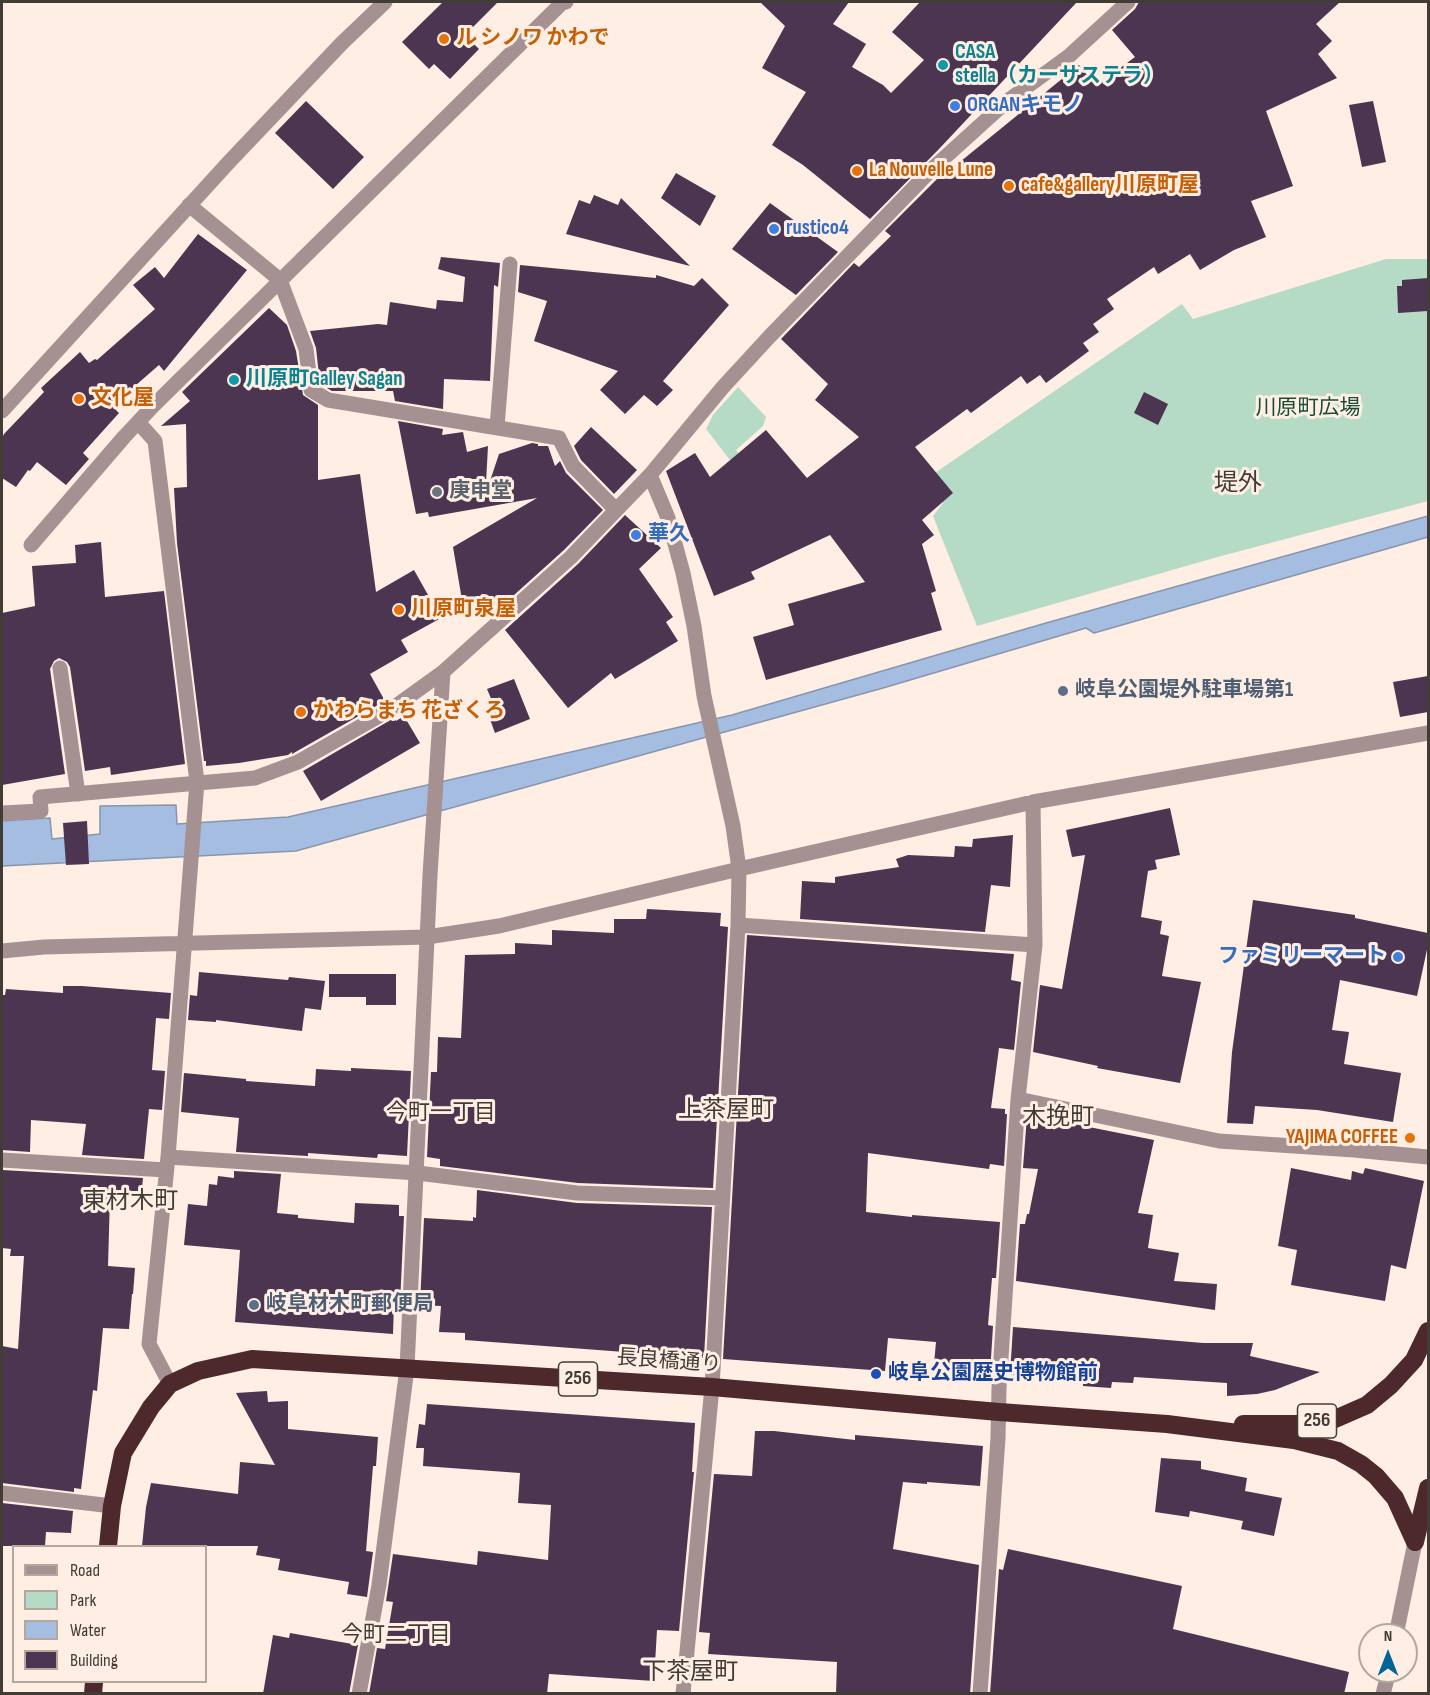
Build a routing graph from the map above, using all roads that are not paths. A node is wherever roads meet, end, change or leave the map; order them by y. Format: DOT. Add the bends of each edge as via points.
graph roads {
  1 [pos="385,2"];
  2 [pos="566,2"];
  3 [pos="1128,2"];
  4 [pos="189,205"];
  5 [pos="510,264"];
  6 [pos="280,280"];
  7 [pos="2,411"];
  8 [pos="138,422"];
  9 [pos="497,427"];
  10 [pos="650,475"];
  11 [pos="616,510"];
  12 [pos="31,545"];
  13 [pos="60,668"];
  14 [pos="443,672"];
  15 [pos="1428,733"];
  16 [pos="197,782"];
  17 [pos="78,794"];
  18 [pos="1033,802"];
  19 [pos="2,813"];
  20 [pos="739,869"];
  21 [pos="738,925"];
  22 [pos="428,937"];
  23 [pos="184,943"];
  24 [pos="1035,945"];
  25 [pos="2,951"];
  26 [pos="1018,1099"];
  27 [pos="1428,1157"];
  28 [pos="2,1160"];
  29 [pos="167,1164"];
  30 [pos="417,1173"];
  31 [pos="722,1198"];
  32 [pos="1428,1331"];
  33 [pos="407,1368"];
  34 [pos="170,1384"];
  35 [pos="712,1387"];
  36 [pos="999,1412"];
  37 [pos="1167,1424"];
  38 [pos="1428,1488"];
  39 [pos="2,1493"];
  40 [pos="112,1506"];
  41 [pos="1415,1542"];
  42 [pos="108,1545"];
  43 [pos="1398,1623"];
  44 [pos="360,1694"];
  45 [pos="683,1694"];
  46 [pos="980,1694"];
  1 -- 4 [label="street"];
  2 -- 6 [label="street"];
  3 -- 10 [label="street" via="1069,56 1006,102 932,169 739,370"];
  4 -- 6 [label="street"];
  4 -- 7 [label="street"];
  5 -- 9 [label="street"];
  6 -- 8 [label="street"];
  6 -- 9 [label="street" via="306,349 311,390 328,400"];
  8 -- 12 [label="street"];
  8 -- 16 [label="street" via="154,441"];
  9 -- 11 [label="street" via="559,438 573,466"];
  10 -- 11 [label="street"];
  10 -- 20 [label="street" via="668,518 694,626"];
  11 -- 14 [label="street" via="571,557"];
  13 -- 17 [label="street"];
  14 -- 16 [label="street" via="393,708 298,762 255,778"];
  14 -- 22 [label="street"];
  15 -- 18 [label="street"];
  16 -- 17 [label="street"];
  16 -- 23 [label="street"];
  17 -- 19 [label="street" via="40,797 41,811"];
  18 -- 20 [label="street"];
  18 -- 24 [label="street"];
  20 -- 21 [label="street"];
  20 -- 22 [label="street" via="499,926"];
  21 -- 24 [label="street"];
  21 -- 31 [label="street"];
  22 -- 23 [label="street"];
  22 -- 30 [label="street"];
  23 -- 25 [label="street"];
  23 -- 29 [label="street"];
  24 -- 26 [label="street"];
  26 -- 27 [label="street" via="1219,1141"];
  26 -- 36 [label="street"];
  28 -- 29 [label="street"];
  29 -- 30 [label="street"];
  29 -- 34 [label="street" via="148,1344"];
  30 -- 31 [label="street" via="577,1193"];
  30 -- 33 [label="street"];
  31 -- 35 [label="street"];
  32 -- 37 [label="highway, 長良橋通り / 256" via="1414,1360 1391,1385 1366,1405 1335,1419 1299,1424"];
  33 -- 34 [label="highway, 長良橋通り / 256" via="252,1359 198,1371"];
  33 -- 35 [label="highway, 長良橋通り / 256"];
  33 -- 44 [label="street" via="379,1584"];
  34 -- 40 [label="highway, 長良橋通り / 256" via="150,1407 123,1453"];
  35 -- 36 [label="highway, 長良橋通り / 256"];
  35 -- 45 [label="street"];
  36 -- 37 [label="highway, 長良橋通り / 256"];
  36 -- 46 [label="street"];
  37 -- 41 [label="highway, 長良橋通り / 256" via="1294,1440 1338,1451 1376,1476 1395,1498"];
  38 -- 41 [label="highway"];
  39 -- 40 [label="street"];
  40 -- 42 [label="highway, 長良橋通り / 256"];
  41 -- 43 [label="street"];
}
